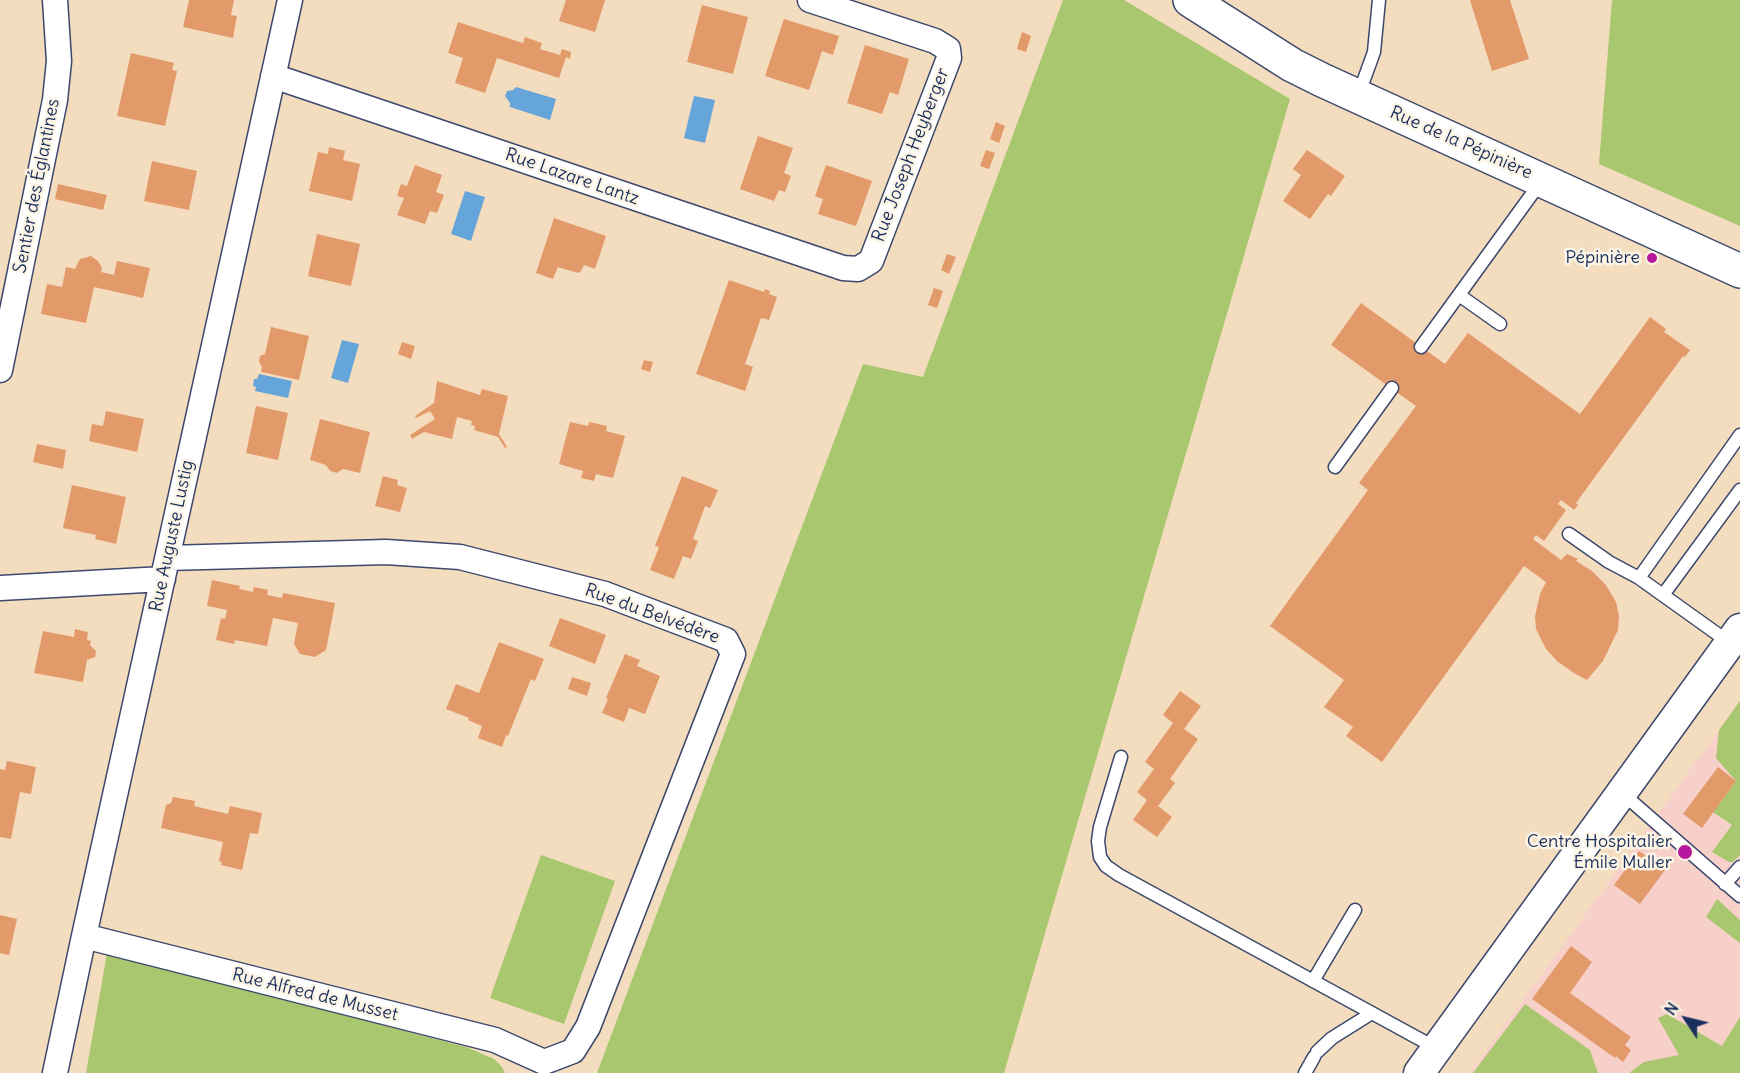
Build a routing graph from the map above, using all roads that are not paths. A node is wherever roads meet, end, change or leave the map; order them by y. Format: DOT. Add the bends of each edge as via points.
graph roads {
  1 [pos="55,0"];
  2 [pos="290,0"];
  3 [pos="810,0"];
  4 [pos="1190,0"];
  5 [pos="1379,0"];
  6 [pos="273,76"];
  7 [pos="1357,97"];
  8 [pos="1542,180"];
  9 [pos="871,261"];
  10 [pos="1740,271"];
  11 [pos="1459,295"];
  12 [pos="1500,324"];
  13 [pos="1421,347"];
  14 [pos="0,370"];
  15 [pos="1392,388"];
  16 [pos="1740,435"];
  17 [pos="1335,466"];
  18 [pos="1740,490"];
  19 [pos="1569,534"];
  20 [pos="165,568"];
  21 [pos="1639,578"];
  22 [pos="0,588"];
  23 [pos="1663,595"];
  24 [pos="1735,636"];
  25 [pos="1121,757"];
  26 [pos="1622,793"];
  27 [pos="1740,867"];
  28 [pos="1725,884"];
  29 [pos="1740,897"];
  30 [pos="1355,910"];
  31 [pos="84,936"];
  32 [pos="1313,981"];
  33 [pos="1372,1013"];
  34 [pos="1437,1049"];
  35 [pos="542,1067"];
  36 [pos="55,1073"];
  37 [pos="1305,1073"];
  38 [pos="1419,1073"];
  1 -- 14 [label="street, Sentier des Églantines" via="59,61 56,100"];
  2 -- 6 [label="street, Rue Auguste Lustig"];
  3 -- 9 [label="street, Rue Joseph Heyberger" via="935,41 948,49 948,58"];
  4 -- 7 [label="main road, Rue de la Pépinière" via="1292,64"];
  5 -- 7 [label="lane" via="1374,52"];
  6 -- 9 [label="street, Rue Lazare Lantz" via="843,268 858,269"];
  6 -- 20 [label="street, Rue Auguste Lustig"];
  7 -- 8 [label="main road, Rue de la Pépinière"];
  8 -- 10 [label="main road, Rue de la Pépinière"];
  8 -- 11 [label="lane"];
  11 -- 12 [label="lane"];
  11 -- 13 [label="lane"];
  15 -- 17 [label="lane"];
  16 -- 21 [label="lane"];
  18 -- 23 [label="lane"];
  19 -- 21 [label="lane"];
  20 -- 22 [label="street, Rue du Belvédère"];
  20 -- 31 [label="street, Rue Auguste Lustig"];
  20 -- 35 [label="street, Rue du Belvédère" via="387,552 460,557 605,594 726,639 733,654 588,1028 573,1051"];
  21 -- 23 [label="lane"];
  23 -- 24 [label="lane"];
  24 -- 26 [label="street"];
  25 -- 32 [label="lane" via="1098,841 1106,866"];
  26 -- 28 [label="lane"];
  26 -- 34 [label="street"];
  27 -- 28 [label="lane"];
  28 -- 29 [label="lane"];
  30 -- 32 [label="lane"];
  31 -- 35 [label="street, Rue Alfred de Musset" via="495,1040"];
  31 -- 36 [label="street, Rue Auguste Lustig"];
  32 -- 33 [label="lane"];
  33 -- 34 [label="lane"];
  33 -- 37 [label="lane" via="1332,1038"];
  34 -- 38 [label="street"];
}
